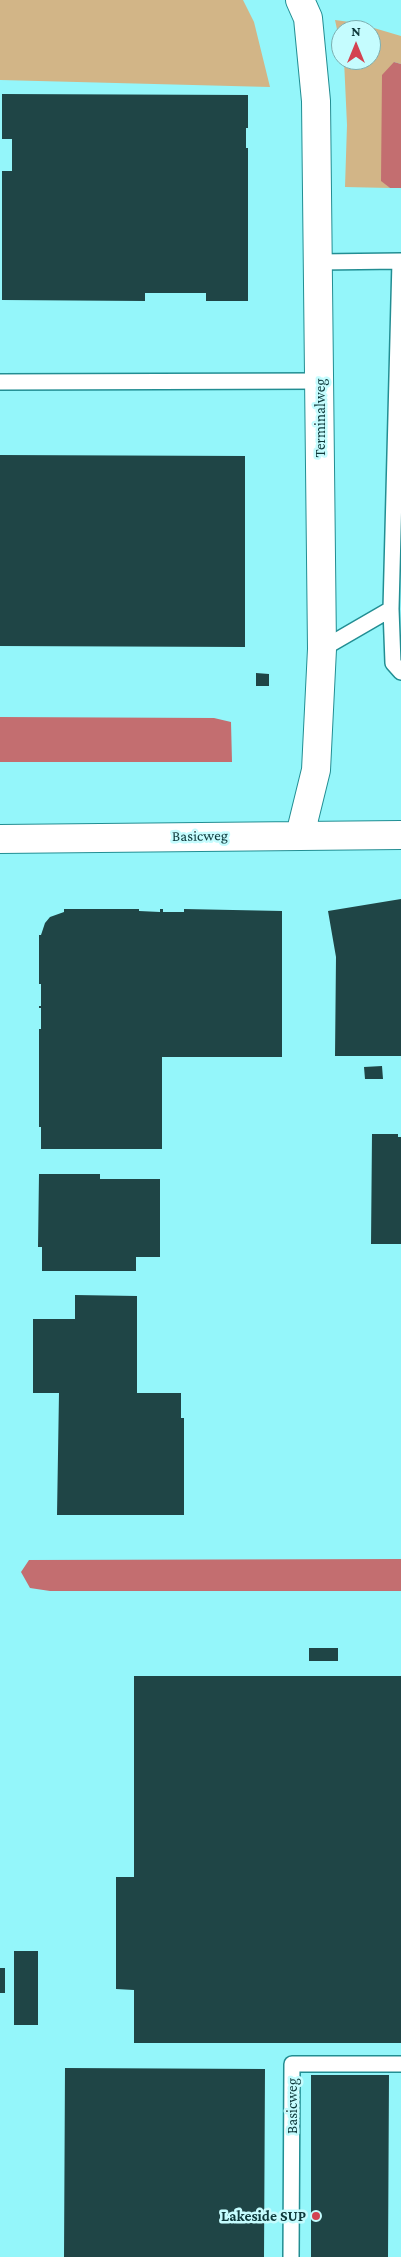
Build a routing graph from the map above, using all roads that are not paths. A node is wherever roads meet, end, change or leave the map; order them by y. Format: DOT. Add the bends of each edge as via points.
graph roads {
  1 [pos="300,0"];
  2 [pos="319,262"];
  3 [pos="320,381"];
  4 [pos="0,382"];
  5 [pos="391,608"];
  6 [pos="322,649"];
  7 [pos="401,672"];
  8 [pos="300,835"];
  9 [pos="401,835"];
  10 [pos="0,839"];
  11 [pos="401,2064"];
  12 [pos="291,2257"];
  1 -- 2 [label="street, Terminalweg" via="308,18 316,101"];
  2 -- 3 [label="street, Terminalweg"];
  2 -- 5 [label="lane" via="400,261"];
  3 -- 4 [label="lane"];
  3 -- 6 [label="street, Terminalweg"];
  5 -- 6 [label="lane"];
  5 -- 7 [label="lane" via="393,663"];
  6 -- 8 [label="street, Terminalweg" via="316,770"];
  8 -- 9 [label="street, Basicweg"];
  8 -- 10 [label="street, Basicweg"];
  11 -- 12 [label="lane, Basicweg" via="292,2064"];
}
